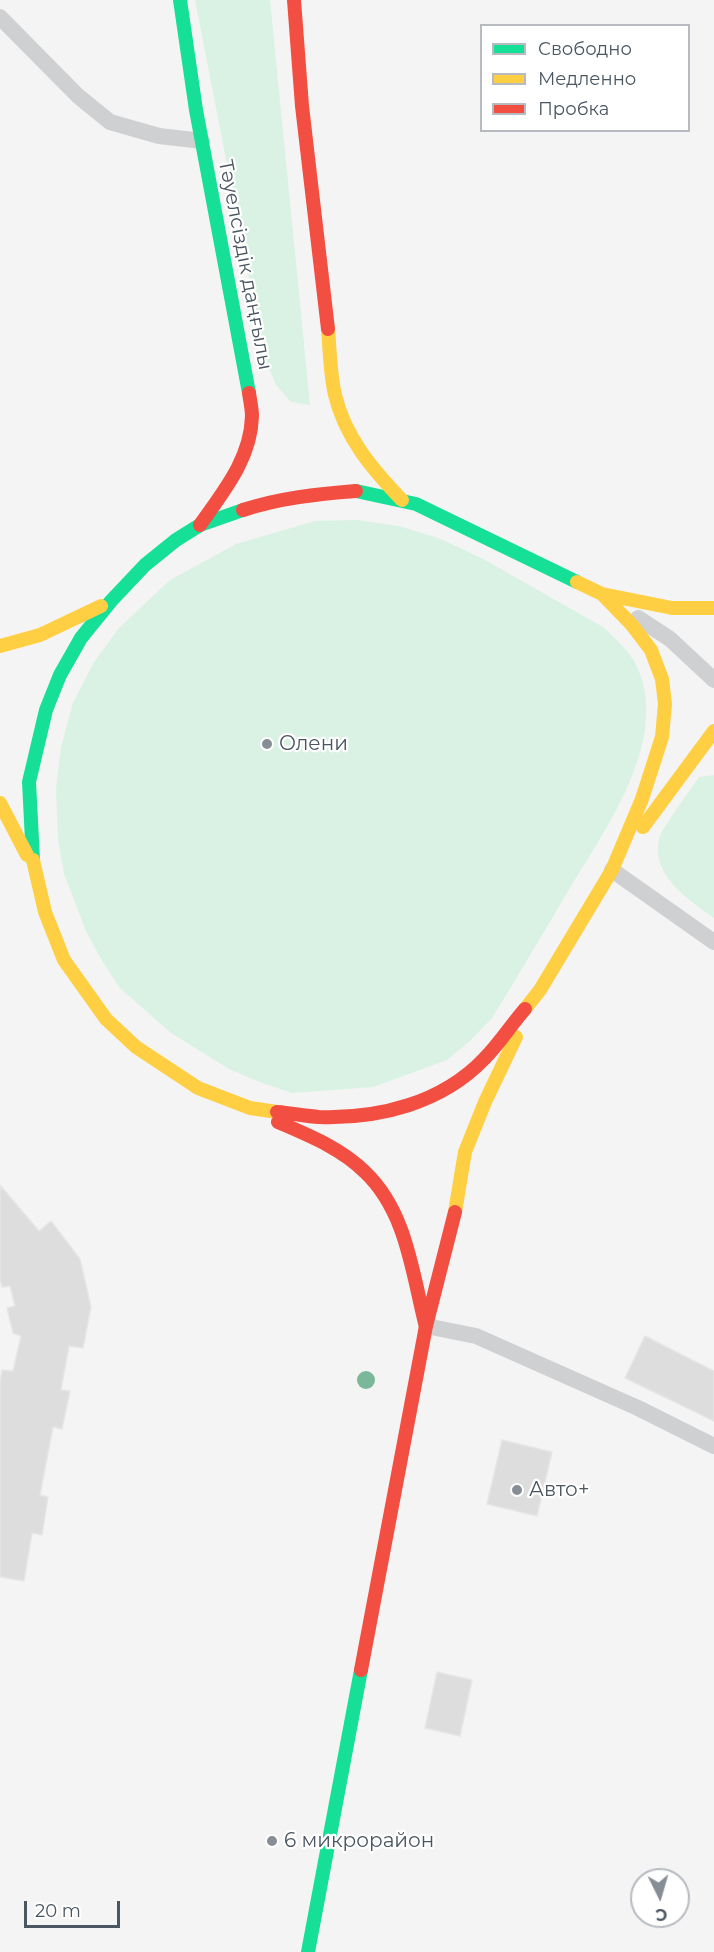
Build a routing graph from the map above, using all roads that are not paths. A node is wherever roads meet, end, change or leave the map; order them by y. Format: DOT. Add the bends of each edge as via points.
graph roads {
  1 [pos="180,0"];
  2 [pos="294,0"];
  3 [pos="0,17"];
  4 [pos="202,141"];
  5 [pos="402,500"];
  6 [pos="200,525"];
  7 [pos="602,594"];
  8 [pos="111,601"];
  9 [pos="714,608"];
  10 [pos="0,646"];
  11 [pos="714,680"];
  12 [pos="714,731"];
  13 [pos="0,803"];
  14 [pos="33,867"];
  15 [pos="612,870"];
  16 [pos="714,942"];
  17 [pos="540,990"];
  18 [pos="250,1108"];
  19 [pos="426,1326"];
  20 [pos="714,1446"];
  21 [pos="308,1952"];
  1 -- 4 [label="street, Тәуелсіздік даңғылы"];
  2 -- 5 [label="street" via="302,106 335,393 343,421 364,455 381,480"];
  3 -- 4 [label="lane" via="78,96 110,122 159,136"];
  4 -- 6 [label="street, Тәуелсіздік даңғылы" via="246,364 252,416 247,448 233,478"];
  5 -- 6 [label="street" via="356,491 303,495"];
  5 -- 7 [label="street"];
  6 -- 8 [label="street" via="146,565"];
  7 -- 9 [label="street" via="661,606"];
  7 -- 11 [label="lane" via="670,639"];
  7 -- 15 [label="street" via="651,650 662,679 665,704 654,764"];
  8 -- 10 [label="street" via="55,630"];
  8 -- 14 [label="street" via="81,638 46,710 29,782"];
  12 -- 15 [label="street"];
  13 -- 14 [label="street"];
  14 -- 18 [label="street" via="64,960 106,1019 136,1047 198,1088"];
  15 -- 16 [label="lane"];
  15 -- 17 [label="street"];
  17 -- 18 [label="street" via="484,1059 456,1083 425,1100 352,1116 318,1117"];
  17 -- 19 [label="street" via="465,1152 457,1206"];
  18 -- 19 [label="street" via="315,1137 366,1172 396,1215"];
  19 -- 20 [label="lane" via="476,1336"];
  19 -- 21 [label="street"];
}
